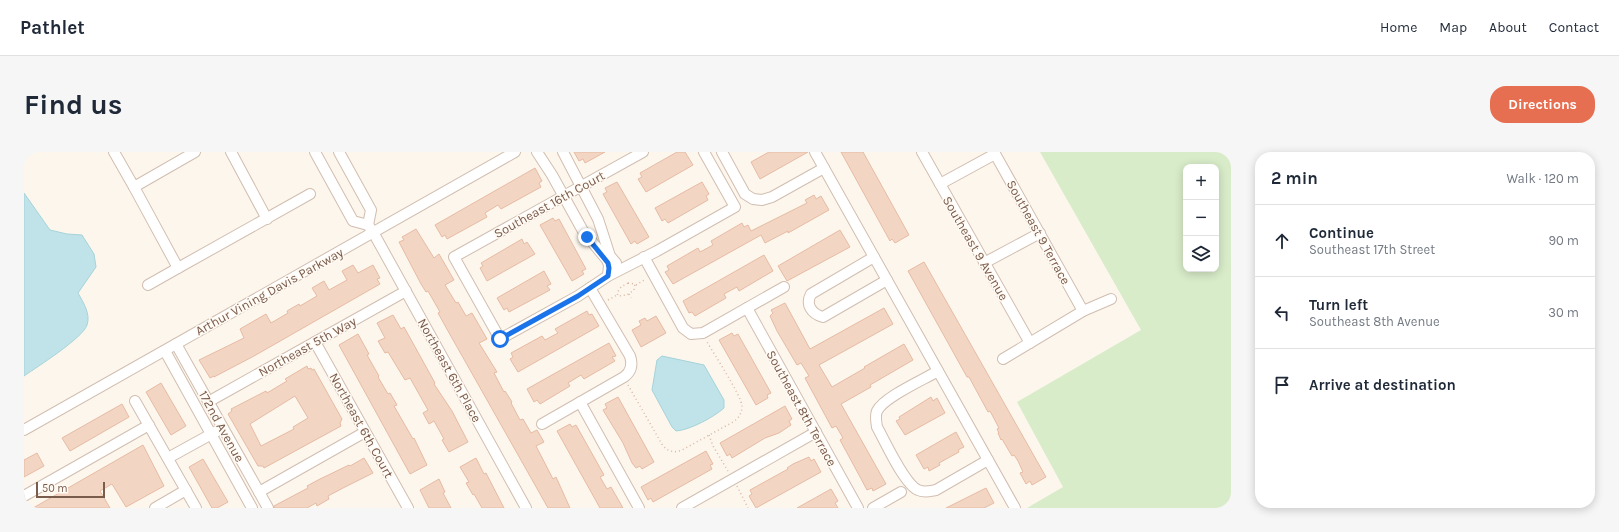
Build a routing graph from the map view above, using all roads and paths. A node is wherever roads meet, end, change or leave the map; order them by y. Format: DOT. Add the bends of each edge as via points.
graph roads {
  1 [pos="114,152"];
  2 [pos="195,152"];
  3 [pos="231,152"];
  4 [pos="315,152"];
  5 [pos="339,152"];
  6 [pos="515,152"];
  7 [pos="537,152"];
  8 [pos="564,152"];
  9 [pos="643,152"];
  10 [pos="704,152"];
  11 [pos="722,152"];
  12 [pos="815,152"];
  13 [pos="922,152"];
  14 [pos="995,153"];
  15 [pos="824,168"];
  16 [pos="940,184"];
  17 [pos="581,186"];
  18 [pos="134,187"];
  19 [pos="310,194"];
  20 [pos="564,196"];
  21 [pos="267,219"];
  22 [pos="371,229"];
  23 [pos="603,232"];
  24 [pos="1040,233"];
  25 [pos="588,238"];
  26 [pos="644,257"];
  27 [pos="874,257"];
  28 [pos="984,263"];
  29 [pos="625,267"];
  30 [pos="178,268"];
  31 [pos="608,276"];
  32 [pos="647,278"];
  33 [pos="888,280"];
  34 [pos="636,285"];
  35 [pos="148,286"];
  36 [pos="784,287"];
  37 [pos="590,288"];
  38 [pos="406,291"];
  39 [pos="629,294"];
  40 [pos="618,295"];
  41 [pos="631,298"];
  42 [pos="1111,299"];
  43 [pos="606,301"];
  44 [pos="747,308"];
  45 [pos="1083,311"];
  46 [pos="707,340"];
  47 [pos="316,342"];
  48 [pos="1030,343"];
  49 [pos="176,344"];
  50 [pos="165,351"];
  51 [pos="1003,359"];
  52 [pos="938,371"];
  53 [pos="626,382"];
  54 [pos="135,401"];
  55 [pos="208,402"];
  56 [pos="580,402"];
  57 [pos="542,424"];
  58 [pos="149,425"];
  59 [pos="223,428"];
  60 [pos="24,430"];
  61 [pos="366,432"];
  62 [pos="816,432"];
  63 [pos="211,434"];
  64 [pos="709,435"];
  65 [pos="168,458"];
  66 [pos="988,460"];
  67 [pos="730,475"];
  68 [pos="736,484"];
  69 [pos="186,490"];
  70 [pos="259,492"];
  71 [pos="901,492"];
  72 [pos="24,496"];
  73 [pos="155,508"];
  74 [pos="196,508"];
  75 [pos="252,508"];
  76 [pos="268,508"];
  77 [pos="408,508"];
  78 [pos="526,508"];
  79 [pos="639,508"];
  80 [pos="682,508"];
  81 [pos="748,508"];
  82 [pos="858,508"];
  83 [pos="873,508"];
  84 [pos="1015,508"];
  1 -- 18 [label="street"];
  2 -- 18 [label="street"];
  3 -- 21 [label="street"];
  4 -- 22 [label="street" via="353,221"];
  5 -- 22 [label="street" via="372,210"];
  6 -- 22 [label="street, Arthur Vining Davis Parkway"];
  7 -- 20 [label="street"];
  8 -- 17 [label="street"];
  9 -- 17 [label="street, Southeast 16th Court"];
  10 -- 26 [label="street" via="735,207"];
  11 -- 15 [label="street" via="746,194 753,199 772,197"];
  12 -- 15 [label="street"];
  13 -- 16 [label="street, Southeast 9 Avenue"];
  14 -- 16 [label="street"];
  14 -- 24 [label="street, Southeast 9 Terrace"];
  15 -- 27 [label="street"];
  16 -- 28 [label="street, Southeast 9 Avenue"];
  17 -- 20 [label="street, Southeast 16th Court"];
  17 -- 23 [label="street"];
  18 -- 30 [label="street"];
  19 -- 21 [label="street"];
  20 -- 25 [label="street"];
  20 -- 37 [label="street, Southeast 16th Court" via="454,257 500,339"];
  21 -- 30 [label="street"];
  22 -- 38 [label="street, Northeast 6th Place"];
  22 -- 49 [label="street, Arthur Vining Davis Parkway"];
  23 -- 25 [label="street" via="596,240"];
  23 -- 29 [label="street" via="613,260"];
  24 -- 28 [label="street"];
  24 -- 45 [label="street, Southeast 9 Terrace"];
  25 -- 31 [label="street" via="608,263"];
  26 -- 29 [label="street"];
  26 -- 44 [label="street" via="682,328 691,334 703,333"];
  27 -- 33 [label="street"];
  27 -- 33 [label="street" via="811,294 808,304 812,311 823,316"];
  28 -- 48 [label="street, Southeast 9 Avenue"];
  29 -- 31 [label="street"];
  30 -- 35 [label="street"];
  31 -- 37 [label="street"];
  32 -- 34 [label="path"];
  33 -- 52 [label="street"];
  34 -- 39 [label="path"];
  34 -- 40 [label="path" via="624,285 618,291"];
  36 -- 44 [label="street"];
  37 -- 56 [label="street" via="632,363 631,370 624,377"];
  38 -- 47 [label="street, Northeast 5th Way"];
  38 -- 78 [label="street, Northeast 6th Place"];
  39 -- 40 [label="path" via="622,297"];
  39 -- 41 [label="path"];
  40 -- 43 [label="path"];
  42 -- 45 [label="street"];
  44 -- 62 [label="street, Southeast 8th Terrace"];
  45 -- 48 [label="street"];
  46 -- 64 [label="path" via="742,405 741,414 737,418"];
  47 -- 55 [label="street, Northeast 5th Way"];
  47 -- 61 [label="street, Northeast 6th Court"];
  48 -- 51 [label="street"];
  49 -- 50 [label="street, Arthur Vining Davis Parkway"];
  49 -- 55 [label="street, 172nd Avenue"];
  50 -- 60 [label="street, Arthur Vining Davis Parkway"];
  50 -- 63 [label="street, 172nd Avenue"];
  52 -- 66 [label="street"];
  52 -- 66 [label="street" via="886,401 876,412 876,427 907,481 919,491 936,490"];
  53 -- 64 [label="path" via="666,450 680,451"];
  54 -- 58 [label="street"];
  55 -- 59 [label="street, 172nd Avenue"];
  56 -- 57 [label="street"];
  56 -- 79 [label="street"];
  58 -- 65 [label="street"];
  58 -- 72 [label="street"];
  59 -- 63 [label="street"];
  59 -- 70 [label="street, 172nd Avenue"];
  61 -- 70 [label="street"];
  61 -- 77 [label="street, Northeast 6th Court"];
  62 -- 80 [label="street"];
  62 -- 82 [label="street, Southeast 8th Terrace"];
  63 -- 65 [label="street"];
  63 -- 75 [label="street, 172nd Avenue"];
  64 -- 67 [label="path"];
  65 -- 69 [label="street"];
  66 -- 84 [label="street"];
  68 -- 81 [label="path"];
  69 -- 73 [label="street"];
  69 -- 74 [label="street"];
  70 -- 76 [label="street, 172nd Avenue"];
  71 -- 83 [label="street"];
}
